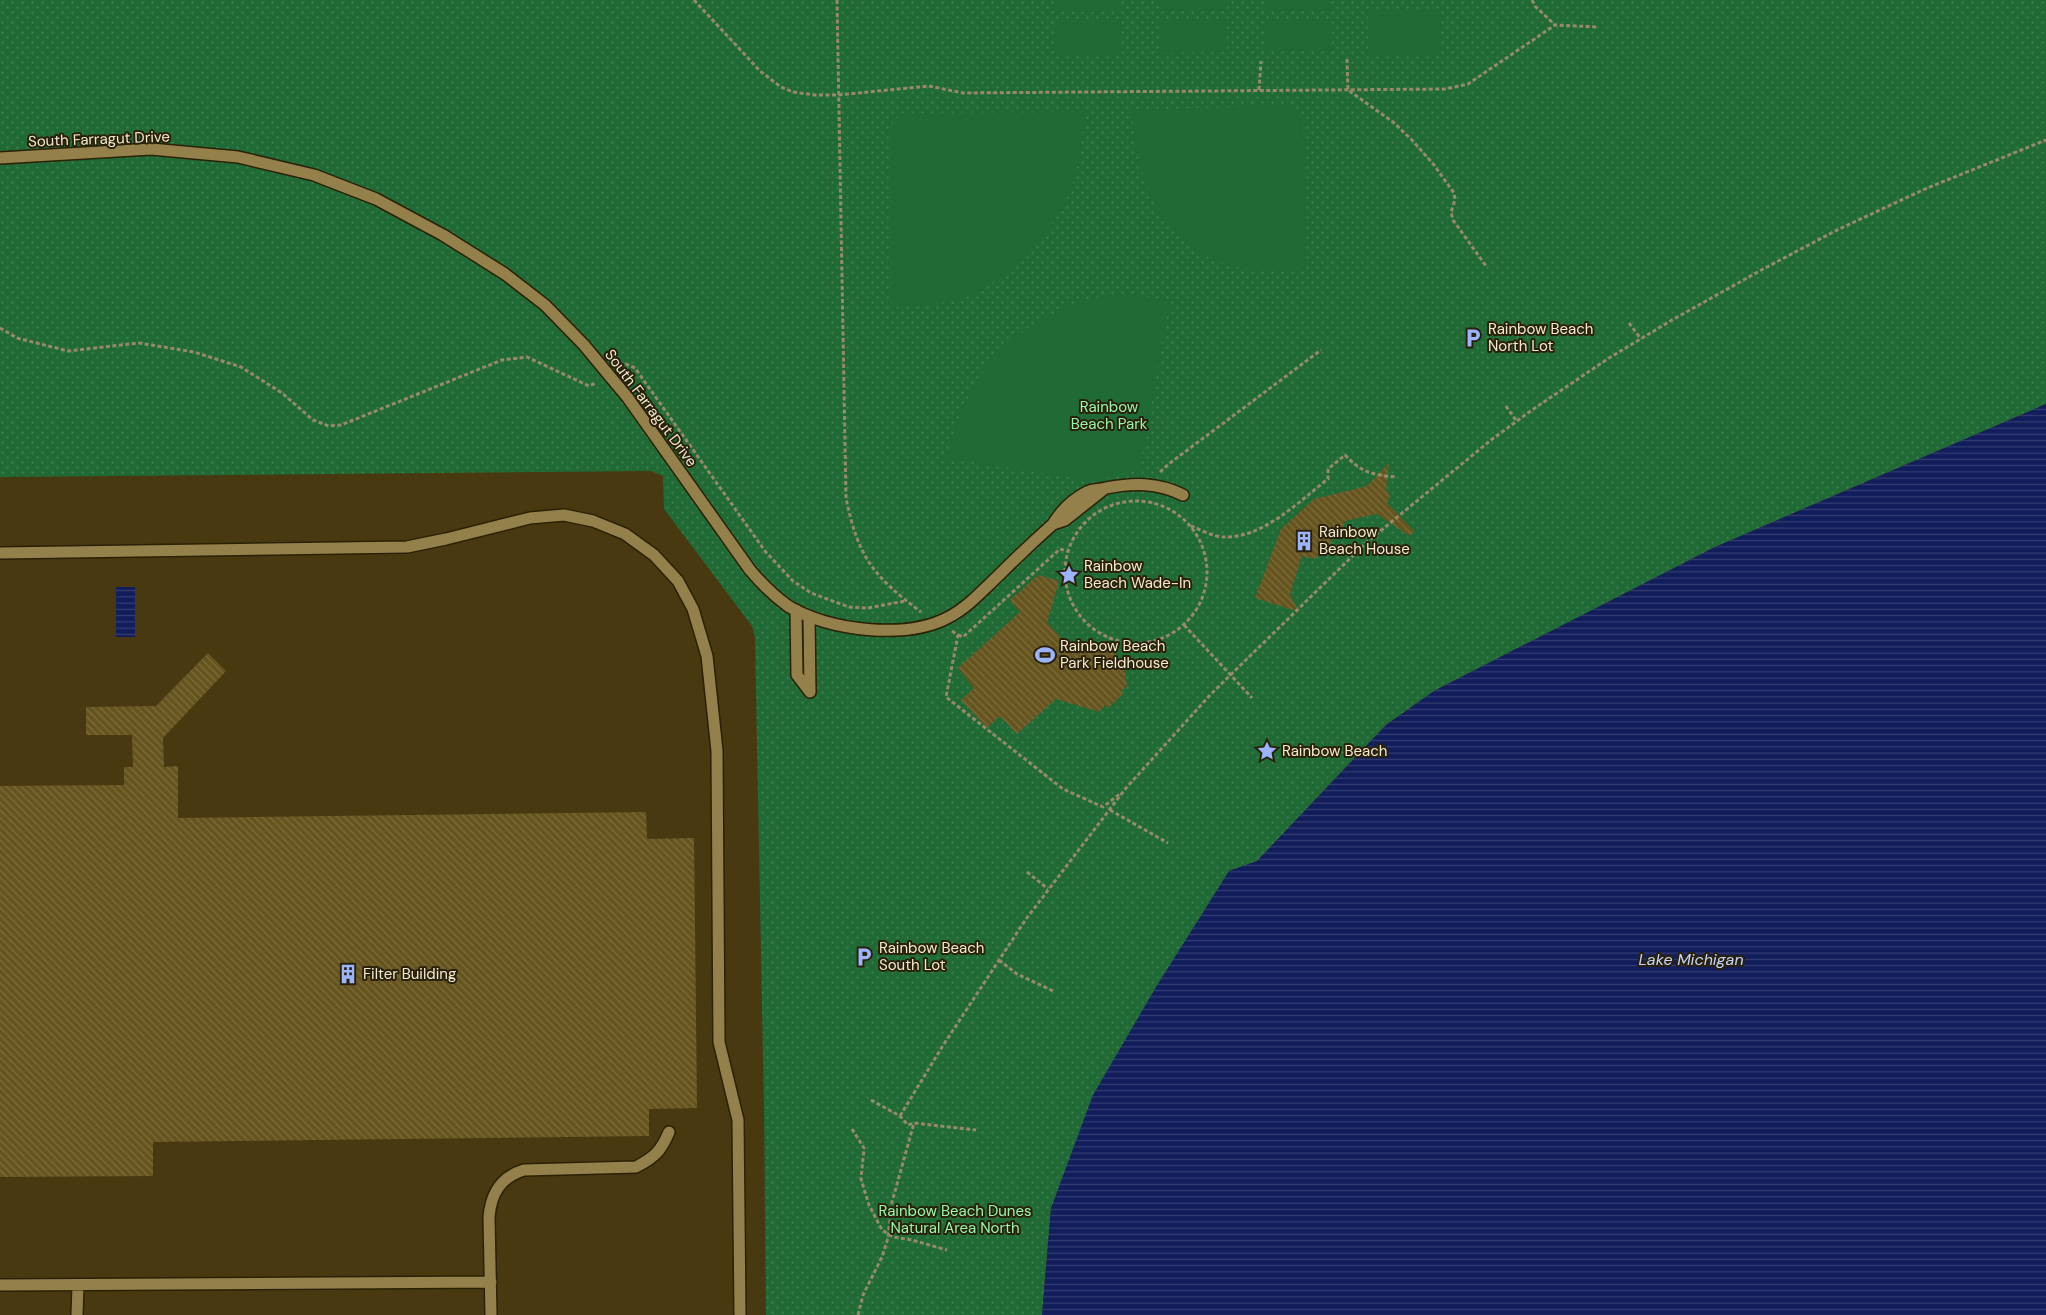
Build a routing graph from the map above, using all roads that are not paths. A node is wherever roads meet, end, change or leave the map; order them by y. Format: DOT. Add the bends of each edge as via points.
graph roads {
  1 [pos="0,158"];
  2 [pos="1183,495"];
  3 [pos="0,553"];
  4 [pos="796,610"];
  5 [pos="809,617"];
  6 [pos="670,1132"];
  7 [pos="491,1282"];
  8 [pos="0,1285"];
  9 [pos="78,1285"];
  10 [pos="78,1315"];
  11 [pos="491,1315"];
  12 [pos="740,1315"];
  1 -- 4 [label="lane, South Farragut Drive" via="151,149 238,157 322,179 376,199 443,235 545,305 584,345 628,398 750,570"];
  2 -- 5 [label="lane, South Farragut Drive" via="1168,487 1148,484 1124,484 1088,491 1061,511 1053,524 969,603 938,622 881,630 841,627"];
  3 -- 12 [label="lane" via="407,546 530,518 564,515 593,521 625,534 654,555 678,581 693,608 707,656 716,751 719,1042 738,1120"];
  4 -- 5 [label="lane, South Farragut Drive"];
  4 -- 5 [label="lane" via="797,675 810,692"];
  6 -- 7 [label="lane" via="662,1149 636,1167 524,1170 512,1174 496,1190 491,1201"];
  7 -- 9 [label="lane"];
  7 -- 11 [label="lane"];
  8 -- 9 [label="lane"];
  9 -- 10 [label="lane"];
}
